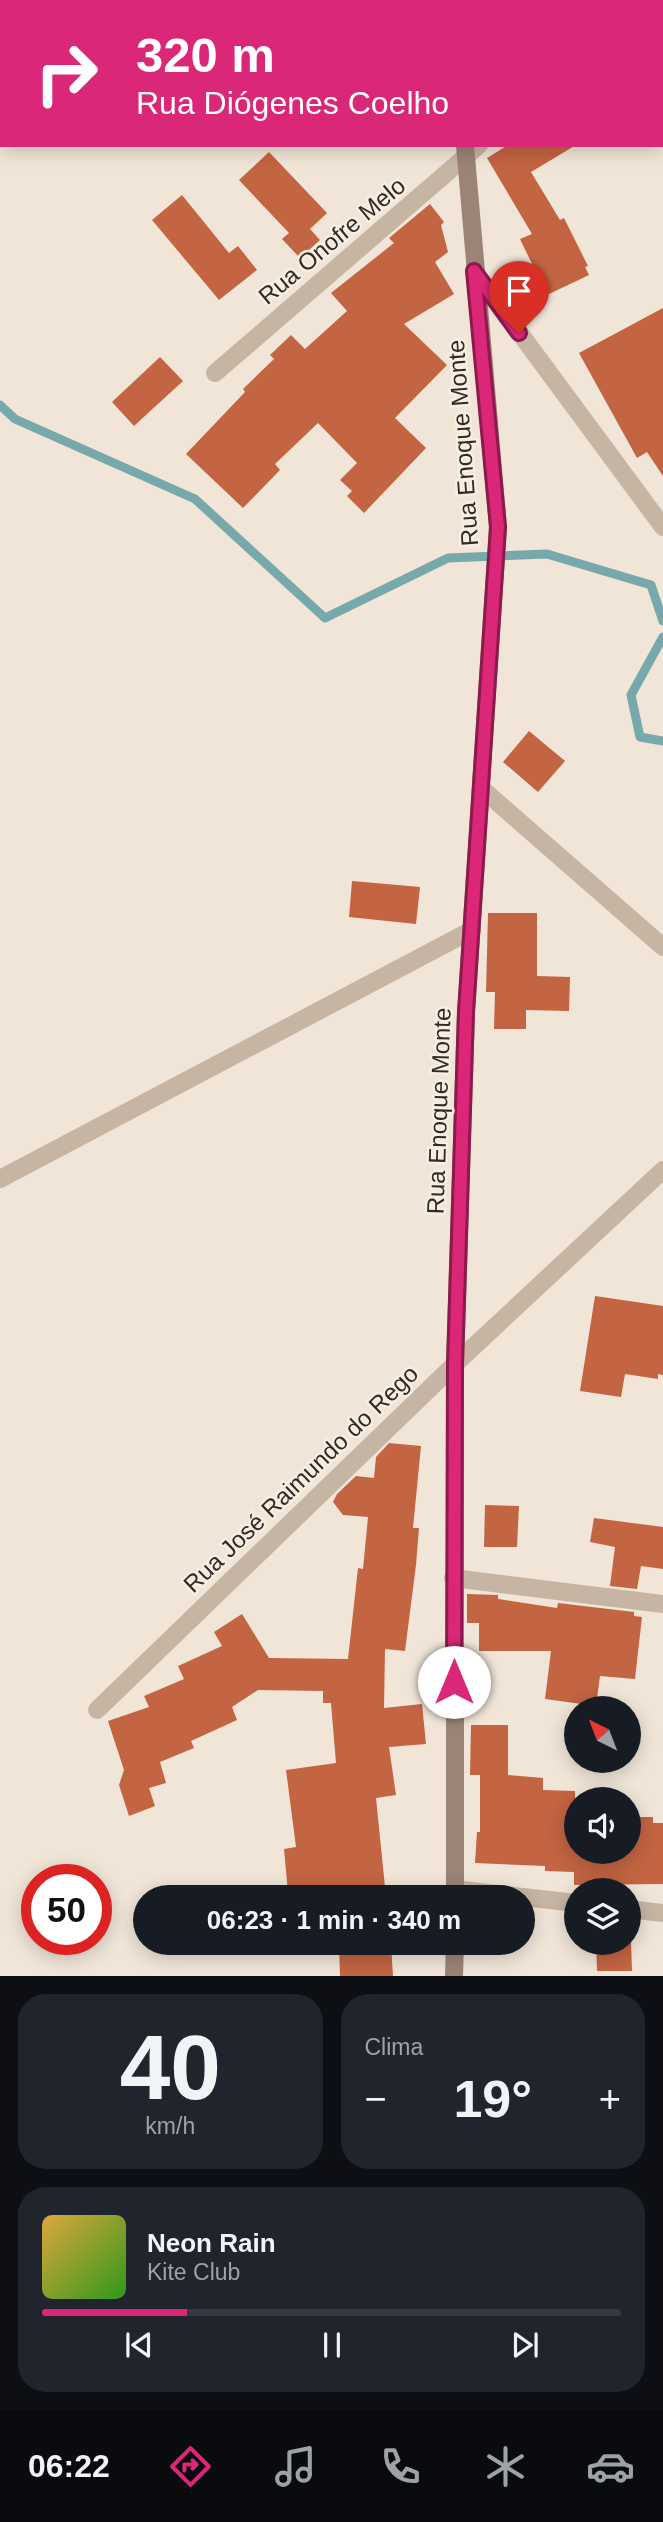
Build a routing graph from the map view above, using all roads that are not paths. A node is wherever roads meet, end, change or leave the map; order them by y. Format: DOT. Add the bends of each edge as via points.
graph roads {
  1 [pos="464,153"];
  2 [pos="474,271"];
  3 [pos="215,373"];
  4 [pos="661,521"];
  5 [pos="481,788"];
  6 [pos="472,930"];
  7 [pos="663,947"];
  8 [pos="663,1170"];
  9 [pos="0,1179"];
  10 [pos="455,1364"];
  11 [pos="453,1578"];
  12 [pos="663,1604"];
  13 [pos="97,1710"];
  14 [pos="455,1885"];
  15 [pos="535,1898"];
  16 [pos="564,1902"];
  17 [pos="641,1910"];
  18 [pos="663,1913"];
  19 [pos="455,1955"];
  20 [pos="454,1976"];
  1 -- 2 [label="main road, Rua Enoque Monte"];
  1 -- 3 [label="street, Rua Onofre Melo"];
  2 -- 4 [label="street"];
  2 -- 5 [label="main road, Rua Enoque Monte" via="498,527"];
  5 -- 6 [label="main road, Rua Enoque Monte"];
  5 -- 7 [label="street"];
  6 -- 9 [label="street"];
  6 -- 10 [label="main road, Rua Enoque Monte"];
  8 -- 10 [label="street, Rua José Raimundo do Rego"];
  10 -- 11 [label="main road, Rua Enoque Monte"];
  10 -- 13 [label="street, Rua José Raimundo do Rego"];
  11 -- 12 [label="street"];
  11 -- 14 [label="main road, Rua Enoque Monte"];
  15 -- 16 [label="street"];
  17 -- 18 [label="street"];
  19 -- 20 [label="main road"];
}
